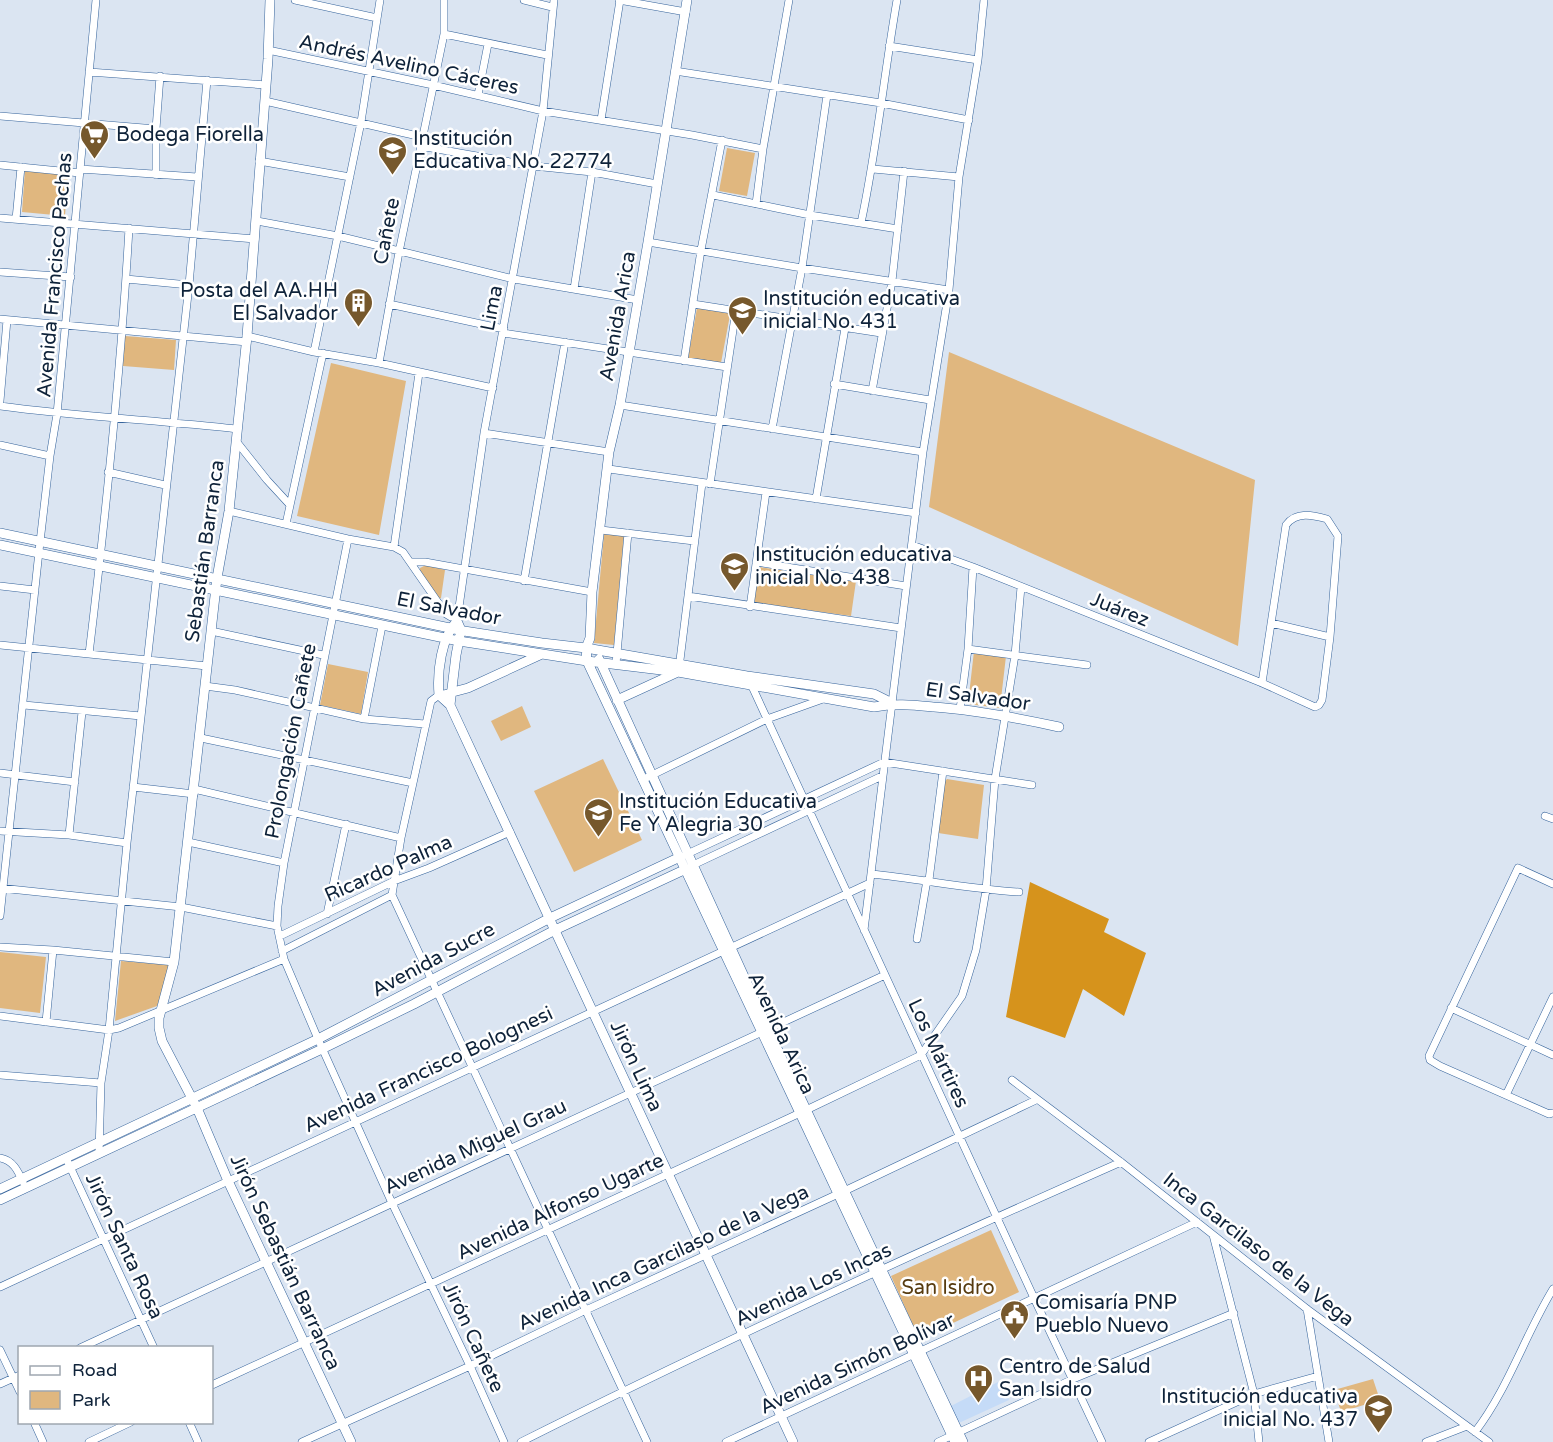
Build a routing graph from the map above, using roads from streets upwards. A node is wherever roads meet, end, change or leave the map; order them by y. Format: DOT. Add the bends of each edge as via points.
graph roads {
  1 [pos="96,0"];
  2 [pos="270,0"];
  3 [pos="295,0"];
  4 [pos="380,0"];
  5 [pos="444,0"];
  6 [pos="524,0"];
  7 [pos="620,0"];
  8 [pos="687,0"];
  9 [pos="789,0"];
  10 [pos="897,0"];
  11 [pos="984,0"];
  12 [pos="553,3"];
  13 [pos="686,12"];
  14 [pos="377,18"];
  15 [pos="444,34"];
  16 [pos="488,44"];
  17 [pos="889,46"];
  18 [pos="268,50"];
  19 [pos="548,55"];
  20 [pos="978,60"];
  21 [pos="368,70"];
  22 [pos="675,71"];
  23 [pos="89,72"];
  24 [pos="160,76"];
  25 [pos="207,80"];
  26 [pos="266,85"];
  27 [pos="433,85"];
  28 [pos="775,87"];
  29 [pos="478,95"];
  30 [pos="826,95"];
  31 [pos="265,101"];
  32 [pos="880,103"];
  33 [pos="543,111"];
  34 [pos="0,116"];
  35 [pos="601,120"];
  36 [pos="969,120"];
  37 [pos="361,122"];
  38 [pos="84,124"];
  39 [pos="156,129"];
  40 [pos="665,132"];
  41 [pos="202,134"];
  42 [pos="422,136"];
  43 [pos="261,139"];
  44 [pos="722,140"];
  45 [pos="420,146"];
  46 [pos="763,149"];
  47 [pos="260,161"];
  48 [pos="0,165"];
  49 [pos="533,166"];
  50 [pos="21,167"];
  51 [pos="873,169"];
  52 [pos="80,171"];
  53 [pos="904,171"];
  54 [pos="592,172"];
  55 [pos="156,175"];
  56 [pos="197,177"];
  57 [pos="350,177"];
  58 [pos="959,177"];
  59 [pos="657,184"];
  60 [pos="713,195"];
  61 [pos="756,204"];
  62 [pos="810,215"];
  63 [pos="0,218"];
  64 [pos="16,219"];
  65 [pos="257,221"];
  66 [pos="861,223"];
  67 [pos="74,224"];
  68 [pos="129,228"];
  69 [pos="898,229"];
  70 [pos="194,234"];
  71 [pos="338,236"];
  72 [pos="255,239"];
  73 [pos="648,242"];
  74 [pos="701,250"];
  75 [pos="399,252"];
  76 [pos="802,268"];
  77 [pos="0,272"];
  78 [pos="71,277"];
  79 [pos="126,279"];
  80 [pos="514,279"];
  81 [pos="892,281"];
  82 [pos="189,285"];
  83 [pos="574,289"];
  84 [pos="949,290"];
  85 [pos="638,300"];
  86 [pos="693,303"];
  87 [pos="389,304"];
  88 [pos="736,310"];
  89 [pos="3,320"];
  90 [pos="791,320"];
  91 [pos="66,326"];
  92 [pos="845,328"];
  93 [pos="121,331"];
  94 [pos="503,332"];
  95 [pos="881,333"];
  96 [pos="183,335"];
  97 [pos="247,339"];
  98 [pos="565,342"];
  99 [pos="314,352"];
  100 [pos="628,352"];
  101 [pos="323,353"];
  102 [pos="684,361"];
  103 [pos="379,363"];
  104 [pos="727,367"];
  105 [pos="1,372"];
  106 [pos="419,373"];
  107 [pos="834,384"];
  108 [pos="493,388"];
  109 [pos="872,391"];
  110 [pos="930,400"];
  111 [pos="0,401"];
  112 [pos="620,405"];
  113 [pos="0,406"];
  114 [pos="57,414"];
  115 [pos="116,418"];
  116 [pos="719,420"];
  117 [pos="173,422"];
  118 [pos="237,429"];
  119 [pos="772,429"];
  120 [pos="484,433"];
  121 [pos="825,438"];
  122 [pos="236,441"];
  123 [pos="549,443"];
  124 [pos="0,445"];
  125 [pos="923,452"];
  126 [pos="609,453"];
  127 [pos="50,456"];
  128 [pos="609,469"];
  129 [pos="108,472"];
  130 [pos="706,484"];
  131 [pos="165,485"];
  132 [pos="766,492"];
  133 [pos="816,500"];
  134 [pos="290,505"];
  135 [pos="230,511"];
  136 [pos="916,513"];
  137 [pos="286,524"];
  138 [pos="601,530"];
  139 [pos="0,533"];
  140 [pos="628,533"];
  141 [pos="348,539"];
  142 [pos="40,542"];
  143 [pos="694,542"];
  144 [pos="0,545"];
  145 [pos="912,545"];
  146 [pos="394,547"];
  147 [pos="39,553"];
  148 [pos="100,553"];
  149 [pos="411,562"];
  150 [pos="756,562"];
  151 [pos="157,565"];
  152 [pos="99,566"];
  153 [pos="974,567"];
  154 [pos="464,570"];
  155 [pos="156,577"];
  156 [pos="217,578"];
  157 [pos="524,582"];
  158 [pos="0,586"];
  159 [pos="906,586"];
  160 [pos="1021,587"];
  161 [pos="216,590"];
  162 [pos="35,591"];
  163 [pos="591,592"];
  164 [pos="688,596"];
  165 [pos="335,602"];
  166 [pos="750,607"];
  167 [pos="332,615"];
  168 [pos="1271,623"];
  169 [pos="457,624"];
  170 [pos="382,626"];
  171 [pos="901,628"];
  172 [pos="212,631"];
  173 [pos="1330,637"];
  174 [pos="447,638"];
  175 [pos="590,638"];
  176 [pos="459,640"];
  177 [pos="0,645"];
  178 [pos="28,648"];
  179 [pos="586,648"];
  180 [pos="969,649"];
  181 [pos="597,650"];
  182 [pos="89,654"];
  183 [pos="323,654"];
  184 [pos="543,654"];
  185 [pos="617,654"];
  186 [pos="1015,655"];
  187 [pos="146,661"];
  188 [pos="587,661"];
  189 [pos="600,662"];
  190 [pos="616,664"];
  191 [pos="1087,665"];
  192 [pos="207,666"];
  193 [pos="679,668"];
  194 [pos="747,676"];
  195 [pos="1262,683"];
  196 [pos="205,686"];
  197 [pos="752,686"];
  198 [pos="453,692"];
  199 [pos="439,695"];
  200 [pos="826,698"];
  201 [pos="617,700"];
  202 [pos="892,703"];
  203 [pos="24,705"];
  204 [pos="450,705"];
  205 [pos="313,708"];
  206 [pos="960,709"];
  207 [pos="82,712"];
  208 [pos="1006,715"];
  209 [pos="141,716"];
  210 [pos="364,718"];
  211 [pos="767,719"];
  212 [pos="425,724"];
  213 [pos="1059,727"];
  214 [pos="201,738"];
  215 [pos="304,759"];
  216 [pos="884,762"];
  217 [pos="943,771"];
  218 [pos="0,773"];
  219 [pos="15,775"];
  220 [pos="882,776"];
  221 [pos="647,778"];
  222 [pos="995,779"];
  223 [pos="75,782"];
  224 [pos="413,783"];
  225 [pos="1032,785"];
  226 [pos="133,787"];
  227 [pos="194,792"];
  228 [pos="803,799"];
  229 [pos="808,811"];
  230 [pos="294,813"];
  231 [pos="1545,816"];
  232 [pos="1553,819"];
  233 [pos="346,824"];
  234 [pos="0,831"];
  235 [pos="10,831"];
  236 [pos="510,832"];
  237 [pos="69,835"];
  238 [pos="401,838"];
  239 [pos="188,842"];
  240 [pos="127,843"];
  241 [pos="684,856"];
  242 [pos="284,863"];
  243 [pos="689,867"];
  244 [pos="871,874"];
  245 [pos="928,880"];
  246 [pos="394,881"];
  247 [pos="870,883"];
  248 [pos="1553,884"];
  249 [pos="1,888"];
  250 [pos="986,890"];
  251 [pos="1019,892"];
  252 [pos="848,893"];
  253 [pos="392,895"];
  254 [pos="122,899"];
  255 [pos="181,907"];
  256 [pos="327,914"];
  257 [pos="0,916"];
  258 [pos="550,918"];
  259 [pos="277,926"];
  260 [pos="555,930"];
  261 [pos="864,930"];
  262 [pos="280,936"];
  263 [pos="917,939"];
  264 [pos="0,947"];
  265 [pos="727,949"];
  266 [pos="53,950"];
  267 [pos="282,951"];
  268 [pos="116,955"];
  269 [pos="284,959"];
  270 [pos="174,962"];
  271 [pos="885,975"];
  272 [pos="431,980"];
  273 [pos="437,992"];
  274 [pos="1553,997"];
  275 [pos="1451,1008"];
  276 [pos="160,1011"];
  277 [pos="591,1011"];
  278 [pos="0,1016"];
  279 [pos="46,1022"];
  280 [pos="109,1030"];
  281 [pos="765,1031"];
  282 [pos="318,1039"];
  283 [pos="1530,1044"];
  284 [pos="322,1049"];
  285 [pos="921,1055"];
  286 [pos="1553,1055"];
  287 [pos="472,1067"];
  288 [pos="0,1075"];
  289 [pos="1012,1080"];
  290 [pos="101,1083"];
  291 [pos="630,1092"];
  292 [pos="1506,1095"];
  293 [pos="192,1096"];
  294 [pos="1036,1100"];
  295 [pos="197,1107"];
  296 [pos="803,1112"];
  297 [pos="1553,1113"];
  298 [pos="355,1122"];
  299 [pos="960,1136"];
  300 [pos="99,1141"];
  301 [pos="510,1149"];
  302 [pos="99,1153"];
  303 [pos="0,1158"];
  304 [pos="1121,1162"];
  305 [pos="68,1163"];
  306 [pos="669,1174"];
  307 [pos="228,1181"];
  308 [pos="24,1183"];
  309 [pos="0,1189"];
  310 [pos="841,1192"];
  311 [pos="0,1200"];
  312 [pos="392,1203"];
  313 [pos="997,1217"];
  314 [pos="1197,1222"];
  315 [pos="548,1230"];
  316 [pos="1213,1235"];
  317 [pos="103,1240"];
  318 [pos="705,1254"];
  319 [pos="265,1262"];
  320 [pos="878,1272"];
  321 [pos="431,1284"];
  322 [pos="0,1287"];
  323 [pos="1553,1289"];
  324 [pos="1034,1299"];
  325 [pos="1307,1309"];
  326 [pos="586,1310"];
  327 [pos="1234,1313"];
  328 [pos="141,1319"];
  329 [pos="743,1335"];
  330 [pos="304,1344"];
  331 [pos="82,1346"];
  332 [pos="154,1346"];
  333 [pos="0,1350"];
  334 [pos="917,1353"];
  335 [pos="470,1366"];
  336 [pos="1318,1376"];
  337 [pos="16,1377"];
  338 [pos="1073,1379"];
  339 [pos="0,1384"];
  340 [pos="213,1385"];
  341 [pos="623,1391"];
  342 [pos="1254,1394"];
  343 [pos="781,1416"];
  344 [pos="35,1424"];
  345 [pos="127,1424"];
  346 [pos="190,1424"];
  347 [pos="342,1424"];
  348 [pos="1467,1426"];
  349 [pos="1475,1432"];
  350 [pos="956,1437"];
  351 [pos="43,1442"];
  352 [pos="89,1442"];
  353 [pos="198,1442"];
  354 [pos="302,1442"];
  355 [pos="351,1442"];
  356 [pos="504,1442"];
  357 [pos="521,1442"];
  358 [pos="647,1442"];
  359 [pos="726,1442"];
  360 [pos="793,1442"];
  361 [pos="938,1442"];
  362 [pos="963,1442"];
  363 [pos="1102,1442"];
  364 [pos="1149,1442"];
  365 [pos="1259,1442"];
  366 [pos="1329,1442"];
  367 [pos="1426,1442"];
  368 [pos="1489,1442"];
  1 -- 23 [label="street, Avenida Francisco Pachas"];
  2 -- 18 [label="street, Sebastián Barranca"];
  3 -- 14 [label="street"];
  4 -- 14 [label="street"];
  5 -- 15 [label="street, Cañete"];
  6 -- 12 [label="street"];
  7 -- 13 [label="street"];
  7 -- 35 [label="street"];
  8 -- 13 [label="street, Avenida Arica"];
  9 -- 28 [label="street"];
  10 -- 17 [label="street"];
  11 -- 20 [label="street"];
  12 -- 19 [label="street, Lima"];
  13 -- 22 [label="street, Avenida Arica"];
  14 -- 21 [label="street"];
  15 -- 16 [label="street"];
  15 -- 27 [label="street, Cañete"];
  16 -- 19 [label="street"];
  16 -- 29 [label="street"];
  17 -- 20 [label="street"];
  17 -- 32 [label="street"];
  18 -- 21 [label="street, Andrés Avelino Cáceres"];
  18 -- 26 [label="street, Sebastián Barranca"];
  19 -- 33 [label="street, Lima"];
  20 -- 36 [label="street"];
  21 -- 27 [label="street, Andrés Avelino Cáceres"];
  21 -- 37 [label="street"];
  22 -- 28 [label="street"];
  22 -- 40 [label="street, Avenida Arica"];
  23 -- 24 [label="street"];
  23 -- 38 [label="street, Avenida Francisco Pachas"];
  24 -- 25 [label="street"];
  24 -- 39 [label="street"];
  25 -- 26 [label="street"];
  25 -- 41 [label="street"];
  26 -- 31 [label="street, Sebastián Barranca"];
  27 -- 29 [label="street, Andrés Avelino Cáceres"];
  27 -- 42 [label="street, Cañete"];
  28 -- 30 [label="street"];
  28 -- 46 [label="street"];
  29 -- 33 [label="street, Andrés Avelino Cáceres"];
  30 -- 32 [label="street"];
  30 -- 62 [label="street"];
  31 -- 37 [label="street"];
  31 -- 43 [label="street, Sebastián Barranca"];
  32 -- 36 [label="street"];
  32 -- 51 [label="street"];
  33 -- 35 [label="street, Andrés Avelino Cáceres"];
  33 -- 49 [label="street, Lima"];
  34 -- 38 [label="street"];
  35 -- 40 [label="street, Andrés Avelino Cáceres"];
  36 -- 58 [label="street"];
  37 -- 42 [label="street"];
  37 -- 57 [label="street"];
  38 -- 39 [label="street"];
  38 -- 52 [label="street, Avenida Francisco Pachas"];
  39 -- 55 [label="street"];
  40 -- 44 [label="street, Andrés Avelino Cáceres"];
  40 -- 59 [label="street, Avenida Arica"];
  41 -- 43 [label="street"];
  41 -- 56 [label="street"];
  42 -- 45 [label="street, Cañete"];
  43 -- 47 [label="street, Sebastián Barranca"];
  44 -- 46 [label="street, Andrés Avelino Cáceres"];
  44 -- 60 [label="street"];
  45 -- 49 [label="street"];
  45 -- 75 [label="street, Cañete"];
  46 -- 61 [label="street"];
  47 -- 57 [label="street"];
  47 -- 65 [label="street, Sebastián Barranca"];
  48 -- 50 [label="street"];
  49 -- 54 [label="street"];
  49 -- 80 [label="street, Lima"];
  50 -- 52 [label="street"];
  50 -- 64 [label="street"];
  51 -- 53 [label="street"];
  51 -- 66 [label="street"];
  52 -- 55 [label="street"];
  52 -- 67 [label="street, Avenida Francisco Pachas"];
  53 -- 58 [label="street"];
  53 -- 69 [label="street"];
  54 -- 59 [label="street"];
  54 -- 83 [label="street"];
  55 -- 56 [label="street"];
  56 -- 70 [label="street"];
  57 -- 71 [label="street"];
  58 -- 84 [label="street"];
  59 -- 73 [label="street, Avenida Arica"];
  60 -- 61 [label="street"];
  60 -- 74 [label="street"];
  61 -- 62 [label="street"];
  62 -- 66 [label="street"];
  62 -- 76 [label="street"];
  63 -- 64 [label="street"];
  64 -- 67 [label="street"];
  65 -- 71 [label="street"];
  65 -- 72 [label="street, Sebastián Barranca"];
  66 -- 69 [label="street"];
  67 -- 68 [label="street"];
  67 -- 78 [label="street, Avenida Francisco Pachas"];
  68 -- 70 [label="street"];
  68 -- 79 [label="street"];
  69 -- 81 [label="street"];
  70 -- 72 [label="street"];
  70 -- 82 [label="street"];
  71 -- 75 [label="street"];
  71 -- 99 [label="street"];
  72 -- 97 [label="street, Sebastián Barranca"];
  73 -- 74 [label="street"];
  73 -- 85 [label="street, Avenida Arica"];
  74 -- 76 [label="street"];
  74 -- 86 [label="street"];
  75 -- 80 [label="street"];
  75 -- 87 [label="street, Cañete"];
  76 -- 81 [label="street"];
  76 -- 90 [label="street"];
  77 -- 78 [label="street"];
  78 -- 91 [label="street, Avenida Francisco Pachas"];
  79 -- 82 [label="street"];
  79 -- 93 [label="street"];
  80 -- 83 [label="street"];
  80 -- 94 [label="street, Lima"];
  81 -- 84 [label="street"];
  81 -- 95 [label="street"];
  82 -- 96 [label="street"];
  83 -- 85 [label="street"];
  84 -- 110 [label="street"];
  85 -- 100 [label="street, Avenida Arica"];
  86 -- 88 [label="street"];
  86 -- 102 [label="street"];
  87 -- 94 [label="street"];
  87 -- 103 [label="street, Cañete"];
  88 -- 90 [label="street"];
  88 -- 104 [label="street"];
  89 -- 91 [label="street"];
  89 -- 105 [label="street"];
  90 -- 92 [label="street"];
  90 -- 119 [label="street"];
  91 -- 93 [label="street"];
  91 -- 114 [label="street, Avenida Francisco Pachas"];
  92 -- 95 [label="street"];
  92 -- 107 [label="street"];
  93 -- 96 [label="street"];
  93 -- 115 [label="street"];
  94 -- 98 [label="street"];
  94 -- 108 [label="street, Lima"];
  95 -- 109 [label="street"];
  96 -- 97 [label="street"];
  96 -- 117 [label="street"];
  97 -- 99 [label="street"];
  97 -- 118 [label="street, Sebastián Barranca"];
  98 -- 100 [label="street"];
  98 -- 123 [label="street"];
  99 -- 101 [label="street"];
  100 -- 102 [label="street"];
  100 -- 112 [label="street, Avenida Arica"];
  101 -- 103 [label="street"];
  101 -- 134 [label="street"];
  102 -- 104 [label="street"];
  103 -- 106 [label="street"];
  104 -- 116 [label="street"];
  105 -- 111 [label="street"];
  106 -- 108 [label="street"];
  106 -- 146 [label="street"];
  107 -- 109 [label="street"];
  107 -- 121 [label="street"];
  108 -- 120 [label="street, Lima"];
  109 -- 110 [label="street"];
  110 -- 125 [label="street"];
  112 -- 116 [label="street"];
  112 -- 126 [label="street, Avenida Arica"];
  113 -- 114 [label="street"];
  114 -- 115 [label="street"];
  114 -- 127 [label="street, Avenida Francisco Pachas"];
  115 -- 117 [label="street"];
  115 -- 129 [label="street"];
  116 -- 119 [label="street"];
  116 -- 130 [label="street"];
  117 -- 118 [label="street"];
  117 -- 131 [label="street"];
  118 -- 122 [label="street, Sebastián Barranca"];
  119 -- 121 [label="street"];
  120 -- 123 [label="street"];
  120 -- 154 [label="street, Lima"];
  121 -- 125 [label="street"];
  121 -- 133 [label="street"];
  122 -- 134 [label="street"];
  122 -- 135 [label="street, Sebastián Barranca"];
  123 -- 126 [label="street"];
  123 -- 157 [label="street"];
  124 -- 127 [label="street"];
  125 -- 136 [label="street"];
  126 -- 128 [label="street, Avenida Arica"];
  127 -- 142 [label="street, Avenida Francisco Pachas"];
  128 -- 130 [label="street"];
  128 -- 138 [label="street, Avenida Arica"];
  129 -- 131 [label="street"];
  129 -- 148 [label="street"];
  130 -- 132 [label="street"];
  130 -- 143 [label="street"];
  131 -- 151 [label="street"];
  132 -- 133 [label="street"];
  132 -- 150 [label="street"];
  133 -- 136 [label="street"];
  134 -- 137 [label="street"];
  135 -- 137 [label="street"];
  135 -- 156 [label="street, Sebastián Barranca"];
  136 -- 145 [label="street"];
  137 -- 141 [label="street"];
  138 -- 140 [label="street"];
  138 -- 163 [label="street, Avenida Arica"];
  139 -- 142 [label="street, El Salvador"];
  140 -- 143 [label="street"];
  140 -- 185 [label="street"];
  141 -- 146 [label="street"];
  141 -- 165 [label="street, Prolongación Cañete"];
  142 -- 147 [label="street, Avenida Francisco Pachas"];
  142 -- 148 [label="street, El Salvador"];
  143 -- 164 [label="street"];
  144 -- 147 [label="street, El Salvador"];
  145 -- 153 [label="street, Juárez"];
  145 -- 159 [label="street"];
  146 -- 149 [label="street"];
  147 -- 152 [label="street, El Salvador"];
  147 -- 162 [label="street, Avenida Francisco Pachas"];
  148 -- 151 [label="street, El Salvador"];
  148 -- 152 [label="street"];
  149 -- 154 [label="street"];
  149 -- 169 [label="street"];
  150 -- 159 [label="street"];
  150 -- 166 [label="street"];
  151 -- 155 [label="street"];
  151 -- 156 [label="street, El Salvador"];
  152 -- 155 [label="street, El Salvador"];
  152 -- 182 [label="street"];
  153 -- 160 [label="street, Juárez"];
  153 -- 180 [label="street"];
  154 -- 157 [label="street"];
  154 -- 169 [label="street, Lima"];
  155 -- 161 [label="street, El Salvador"];
  155 -- 187 [label="street"];
  156 -- 161 [label="street, Sebastián Barranca"];
  156 -- 165 [label="street, El Salvador"];
  157 -- 163 [label="street"];
  158 -- 162 [label="street"];
  159 -- 171 [label="street"];
  160 -- 186 [label="street"];
  160 -- 195 [label="street, Juárez"];
  161 -- 167 [label="street, El Salvador"];
  161 -- 172 [label="street, Sebastián Barranca"];
  162 -- 178 [label="street, Avenida Francisco Pachas"];
  163 -- 175 [label="street, Avenida Arica"];
  164 -- 166 [label="street"];
  164 -- 193 [label="street"];
  165 -- 167 [label="street, Prolongación Cañete"];
  165 -- 169 [label="street, El Salvador"];
  166 -- 171 [label="street"];
  167 -- 170 [label="street, El Salvador"];
  167 -- 183 [label="street, Prolongación Cañete"];
  168 -- 173 [label="street"];
  168 -- 173 [label="street" via="1286,525 1301,515 1317,516 1327,519 1338,536"];
  168 -- 195 [label="street"];
  169 -- 174 [label="street"];
  169 -- 176 [label="street"];
  169 -- 179 [label="street, El Salvador" via="542,643"];
  170 -- 174 [label="street, El Salvador"];
  170 -- 210 [label="street"];
  171 -- 202 [label="street"];
  172 -- 183 [label="street"];
  172 -- 192 [label="street, Sebastián Barranca"];
  173 -- 195 [label="street, Juárez" via="1319,705 1315,707"];
  174 -- 176 [label="street, El Salvador"];
  174 -- 199 [label="street"];
  175 -- 179 [label="street, Avenida Arica"];
  175 -- 181 [label="street, Avenida Arica"];
  176 -- 184 [label="street, El Salvador"];
  176 -- 198 [label="street"];
  177 -- 178 [label="street"];
  178 -- 182 [label="street"];
  178 -- 203 [label="street, Avenida Francisco Pachas"];
  179 -- 181 [label="street, El Salvador"];
  179 -- 188 [label="street, Avenida Arica"];
  180 -- 186 [label="street"];
  180 -- 206 [label="street"];
  181 -- 185 [label="street, El Salvador"];
  181 -- 189 [label="street, Avenida Arica"];
  182 -- 187 [label="street"];
  183 -- 205 [label="street, Prolongación Cañete"];
  184 -- 188 [label="street, El Salvador"];
  184 -- 198 [label="street"];
  185 -- 190 [label="street"];
  185 -- 193 [label="street, El Salvador"];
  186 -- 191 [label="street"];
  186 -- 208 [label="street"];
  187 -- 192 [label="street"];
  187 -- 209 [label="street"];
  188 -- 189 [label="street, El Salvador"];
  188 -- 221 [label="street, Avenida Arica"];
  189 -- 190 [label="street, El Salvador"];
  189 -- 201 [label="street, Avenida Arica"];
  190 -- 193 [label="street, El Salvador"];
  192 -- 196 [label="street, Sebastián Barranca"];
  193 -- 194 [label="street, El Salvador"];
  193 -- 197 [label="street, El Salvador"];
  193 -- 201 [label="street"];
  194 -- 197 [label="street, Los Mártires"];
  194 -- 202 [label="street, El Salvador" via="874,694"];
  196 -- 205 [label="street"];
  196 -- 214 [label="street, Sebastián Barranca"];
  197 -- 200 [label="street, El Salvador"];
  197 -- 211 [label="street, Los Mártires"];
  198 -- 199 [label="street"];
  198 -- 204 [label="street"];
  199 -- 204 [label="street, Jirón Lima"];
  199 -- 212 [label="street" via="431,701"];
  200 -- 202 [label="street, El Salvador" via="874,707"];
  200 -- 211 [label="street"];
  201 -- 221 [label="street, Avenida Arica"];
  202 -- 206 [label="street, El Salvador"];
  202 -- 216 [label="street"];
  203 -- 207 [label="street"];
  203 -- 219 [label="street, Avenida Francisco Pachas"];
  204 -- 236 [label="street, Jirón Lima"];
  205 -- 210 [label="street"];
  205 -- 215 [label="street, Prolongación Cañete"];
  206 -- 208 [label="street, El Salvador"];
  207 -- 209 [label="street"];
  207 -- 223 [label="street"];
  208 -- 213 [label="street, El Salvador"];
  208 -- 222 [label="street"];
  209 -- 226 [label="street"];
  210 -- 212 [label="street"];
  211 -- 221 [label="street"];
  211 -- 228 [label="street, Los Mártires"];
  212 -- 224 [label="street"];
  214 -- 215 [label="street"];
  214 -- 227 [label="street, Sebastián Barranca"];
  215 -- 224 [label="street"];
  215 -- 230 [label="street, Prolongación Cañete"];
  216 -- 217 [label="street"];
  216 -- 220 [label="street"];
  216 -- 228 [label="street, Avenida Sucre"];
  217 -- 222 [label="street"];
  217 -- 245 [label="street"];
  218 -- 219 [label="street"];
  219 -- 223 [label="street"];
  219 -- 235 [label="street, Avenida Francisco Pachas"];
  220 -- 229 [label="street, Avenida Sucre"];
  220 -- 244 [label="street"];
  221 -- 241 [label="street, Avenida Arica"];
  222 -- 225 [label="street"];
  222 -- 250 [label="street"];
  223 -- 237 [label="street"];
  224 -- 238 [label="street"];
  226 -- 227 [label="street"];
  226 -- 240 [label="street"];
  227 -- 230 [label="street"];
  227 -- 239 [label="street, Sebastián Barranca"];
  228 -- 229 [label="street, Los Mártires"];
  228 -- 241 [label="street, Avenida Sucre"];
  229 -- 243 [label="street, Avenida Sucre"];
  229 -- 252 [label="street, Los Mártires"];
  230 -- 233 [label="street"];
  230 -- 242 [label="street, Prolongación Cañete"];
  231 -- 232 [label="street"];
  233 -- 238 [label="street"];
  233 -- 256 [label="street"];
  234 -- 235 [label="street"];
  235 -- 237 [label="street"];
  235 -- 249 [label="street, Avenida Francisco Pachas"];
  236 -- 246 [label="street, Ricardo Palma"];
  236 -- 258 [label="street, Jirón Lima"];
  237 -- 240 [label="street"];
  238 -- 246 [label="street"];
  239 -- 242 [label="street"];
  239 -- 255 [label="street, Sebastián Barranca"];
  240 -- 254 [label="street"];
  241 -- 243 [label="street, Avenida Arica"];
  241 -- 258 [label="street, Avenida Sucre"];
  242 -- 259 [label="street, Prolongación Cañete"];
  243 -- 260 [label="street, Avenida Sucre"];
  243 -- 265 [label="street, Avenida Arica"];
  244 -- 245 [label="street"];
  244 -- 247 [label="street"];
  245 -- 250 [label="street"];
  245 -- 263 [label="street"];
  246 -- 253 [label="street"];
  246 -- 256 [label="street, Ricardo Palma"];
  247 -- 252 [label="street, Avenida Francisco Bolognesi"];
  247 -- 261 [label="street"];
  248 -- 275 [label="street" via="1518,868"];
  249 -- 254 [label="street"];
  249 -- 257 [label="street, Avenida Francisco Pachas"];
  250 -- 251 [label="street"];
  250 -- 285 [label="street" via="965,990"];
  252 -- 261 [label="street, Los Mártires"];
  252 -- 265 [label="street, Avenida Francisco Bolognesi"];
  253 -- 267 [label="street, Ricardo Palma"];
  253 -- 272 [label="street"];
  254 -- 255 [label="street"];
  254 -- 268 [label="street"];
  255 -- 259 [label="street"];
  255 -- 270 [label="street, Sebastián Barranca"];
  256 -- 262 [label="street, Ricardo Palma"];
  258 -- 260 [label="street, Jirón Lima"];
  258 -- 272 [label="street, Avenida Sucre"];
  259 -- 262 [label="street, Prolongación Cañete"];
  260 -- 273 [label="street, Avenida Sucre"];
  260 -- 277 [label="street, Jirón Lima"];
  261 -- 271 [label="street, Los Mártires"];
  262 -- 267 [label="street, Prolongación Cañete"];
  264 -- 266 [label="street"];
  265 -- 277 [label="street, Avenida Francisco Bolognesi"];
  265 -- 281 [label="street, Avenida Arica"];
  266 -- 268 [label="street"];
  266 -- 279 [label="street"];
  267 -- 269 [label="street, Jirón Cañete"];
  268 -- 270 [label="street"];
  268 -- 280 [label="street"];
  269 -- 276 [label="street"];
  269 -- 282 [label="street, Jirón Cañete"];
  270 -- 276 [label="street, Sebastián Barranca"];
  271 -- 281 [label="street, Avenida Miguel Grau"];
  271 -- 285 [label="street, Los Mártires"];
  272 -- 273 [label="street"];
  272 -- 282 [label="street, Avenida Sucre"];
  273 -- 284 [label="street, Avenida Sucre"];
  273 -- 287 [label="street"];
  274 -- 283 [label="street"];
  275 -- 283 [label="street"];
  275 -- 292 [label="street" via="1430,1060"];
  276 -- 280 [label="street"];
  276 -- 293 [label="street, Sebastián Barranca" via="162,1041"];
  277 -- 287 [label="street, Avenida Francisco Bolognesi"];
  277 -- 291 [label="street, Jirón Lima"];
  278 -- 279 [label="street"];
  279 -- 280 [label="street"];
  280 -- 290 [label="street"];
  281 -- 291 [label="street, Avenida Miguel Grau"];
  281 -- 296 [label="street, Avenida Arica"];
  282 -- 284 [label="street, Jirón Cañete"];
  282 -- 293 [label="street, Avenida Sucre"];
  283 -- 286 [label="street"];
  283 -- 292 [label="street"];
  284 -- 295 [label="street, Avenida Sucre"];
  284 -- 298 [label="street, Jirón Cañete"];
  285 -- 296 [label="street, Avenida Alfonso Ugarte"];
  285 -- 299 [label="street, Los Mártires"];
  287 -- 298 [label="street, Avenida Francisco Bolognesi"];
  287 -- 301 [label="street"];
  288 -- 290 [label="street"];
  289 -- 294 [label="street, Inca Garcilaso de la Vega"];
  290 -- 300 [label="street"];
  291 -- 301 [label="street, Avenida Miguel Grau"];
  291 -- 306 [label="street, Jirón Lima"];
  292 -- 297 [label="street"];
  293 -- 295 [label="street, Jirón Sebastián Barranca"];
  293 -- 300 [label="street, Avenida Sucre"];
  294 -- 299 [label="street, Avenida Inca Garcilaso de la Vega"];
  294 -- 304 [label="street, Inca Garcilaso de la Vega"];
  295 -- 302 [label="street, Avenida Sucre"];
  295 -- 307 [label="street, Jirón Sebastián Barranca"];
  296 -- 306 [label="street, Avenida Alfonso Ugarte"];
  296 -- 310 [label="street, Avenida Arica"];
  298 -- 307 [label="street, Avenida Francisco Bolognesi"];
  298 -- 312 [label="street, Jirón Cañete"];
  299 -- 310 [label="street, Avenida Inca Garcilaso de la Vega"];
  299 -- 313 [label="street, Los Mártires"];
  300 -- 302 [label="street"];
  300 -- 305 [label="street, Avenida Sucre"];
  301 -- 312 [label="street, Avenida Miguel Grau"];
  301 -- 315 [label="street"];
  302 -- 305 [label="street, Avenida Sucre"];
  303 -- 308 [label="street" via="13,1164"];
  304 -- 313 [label="street, Avenida Los Incas"];
  304 -- 314 [label="street, Inca Garcilaso de la Vega"];
  305 -- 308 [label="street, Avenida Sucre"];
  305 -- 317 [label="street, Jirón Santa Rosa"];
  306 -- 315 [label="street, Avenida Alfonso Ugarte"];
  306 -- 318 [label="street, Jirón Lima"];
  307 -- 317 [label="street, Avenida Francisco Bolognesi"];
  307 -- 319 [label="street, Jirón Sebastián Barranca"];
  308 -- 309 [label="street, Avenida Sucre"];
  308 -- 311 [label="street, Avenida Sucre"];
  310 -- 318 [label="street, Avenida Inca Garcilaso de la Vega"];
  310 -- 320 [label="street, Avenida Arica"];
  312 -- 319 [label="street, Avenida Miguel Grau"];
  312 -- 321 [label="street, Jirón Cañete"];
  313 -- 320 [label="street, Avenida Los Incas"];
  313 -- 324 [label="street, Los Mártires"];
  314 -- 316 [label="street, Inca Garcilaso de la Vega"];
  314 -- 324 [label="street, Avenida Simón Bolívar"];
  315 -- 321 [label="street, Avenida Alfonso Ugarte"];
  315 -- 326 [label="street"];
  316 -- 325 [label="street, Inca Garcilaso de la Vega"];
  316 -- 327 [label="street"];
  317 -- 322 [label="street, Avenida Francisco Bolognesi"];
  317 -- 328 [label="street, Jirón Santa Rosa"];
  318 -- 326 [label="street, Avenida Inca Garcilaso de la Vega"];
  318 -- 329 [label="street, Jirón Lima"];
  319 -- 328 [label="street, Avenida Miguel Grau"];
  319 -- 330 [label="street, Jirón Sebastián Barranca"];
  320 -- 329 [label="street, Avenida Los Incas"];
  320 -- 334 [label="street, Avenida Arica"];
  321 -- 330 [label="street, Avenida Alfonso Ugarte"];
  321 -- 335 [label="street, Jirón Cañete"];
  323 -- 349 [label="street" via="1490,1413"];
  324 -- 334 [label="street, Avenida Simón Bolívar"];
  324 -- 338 [label="street, Los Mártires"];
  325 -- 336 [label="street"];
  325 -- 348 [label="street, Inca Garcilaso de la Vega"];
  326 -- 335 [label="street, Avenida Inca Garcilaso de la Vega"];
  326 -- 341 [label="street"];
  327 -- 338 [label="street"];
  327 -- 342 [label="street"];
  328 -- 331 [label="street, Avenida Miguel Grau"];
  328 -- 332 [label="street, Jirón Santa Rosa"];
  329 -- 341 [label="street, Avenida Los Incas"];
  329 -- 343 [label="street, Jirón Lima"];
  330 -- 340 [label="street, Avenida Alfonso Ugarte"];
  330 -- 347 [label="street, Jirón Sebastián Barranca"];
  333 -- 337 [label="street"];
  334 -- 343 [label="street, Avenida Simón Bolívar"];
  334 -- 350 [label="street, Avenida Arica"];
  335 -- 347 [label="street, Avenida Inca Garcilaso de la Vega"];
  335 -- 356 [label="street, Jirón Cañete"];
  336 -- 342 [label="street"];
  336 -- 366 [label="street"];
  337 -- 339 [label="street"];
  338 -- 350 [label="street"];
  338 -- 363 [label="street, Los Mártires"];
  341 -- 357 [label="street, Avenida Los Incas"];
  341 -- 358 [label="street"];
  342 -- 364 [label="street"];
  342 -- 365 [label="street"];
  343 -- 359 [label="street, Avenida Simón Bolívar"];
  343 -- 360 [label="street, Jirón Lima"];
  344 -- 351 [label="street"];
  345 -- 352 [label="street"];
  346 -- 353 [label="street"];
  347 -- 354 [label="street, Avenida Inca Garcilaso de la Vega"];
  347 -- 355 [label="street, Jirón Sebastián Barranca"];
  348 -- 349 [label="street, Inca Garcilaso de la Vega"];
  348 -- 367 [label="street"];
  349 -- 368 [label="street, Inca Garcilaso de la Vega"];
  350 -- 361 [label="street"];
  350 -- 362 [label="street, Avenida Arica"];
}
